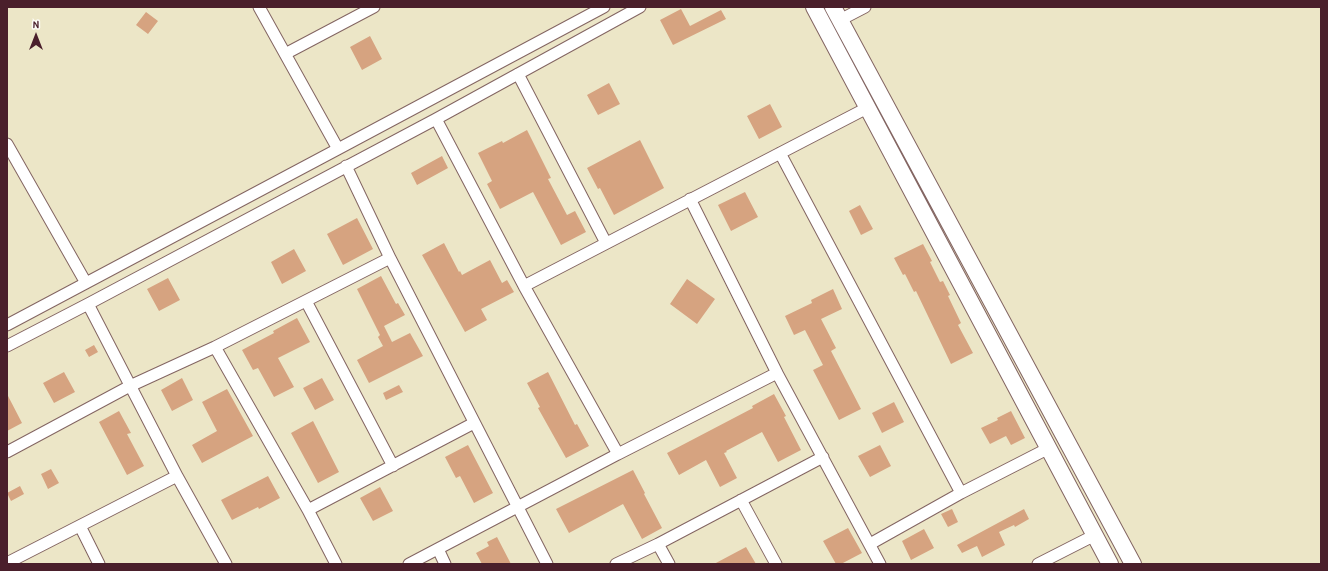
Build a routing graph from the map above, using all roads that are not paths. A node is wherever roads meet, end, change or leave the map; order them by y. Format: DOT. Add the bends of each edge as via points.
graph roads {
  1 [pos="259,7"];
  2 [pos="373,7"];
  3 [pos="604,7"];
  4 [pos="640,7"];
  5 [pos="814,7"];
  6 [pos="864,7"];
  7 [pos="836,14"];
  8 [pos="285,54"];
  9 [pos="518,74"];
  10 [pos="867,108"];
  11 [pos="436,119"];
  12 [pos="7,144"];
  13 [pos="338,150"];
  14 [pos="780,153"];
  15 [pos="346,166"];
  16 [pos="690,199"];
  17 [pos="606,243"];
  18 [pos="390,258"];
  19 [pos="86,283"];
  20 [pos="524,286"];
  21 [pos="306,301"];
  22 [pos="88,304"];
  23 [pos="7,325"];
  24 [pos="7,346"];
  25 [pos="215,347"];
  26 [pos="777,373"];
  27 [pos="130,386"];
  28 [pos="474,423"];
  29 [pos="1049,448"];
  30 [pos="7,452"];
  31 [pos="618,454"];
  32 [pos="823,457"];
  33 [pos="393,466"];
  34 [pos="177,476"];
  35 [pos="962,493"];
  36 [pos="741,500"];
  37 [pos="518,507"];
  38 [pos="308,510"];
  39 [pos="80,526"];
  40 [pos="1095,535"];
  41 [pos="658,544"];
  42 [pos="870,544"];
  43 [pos="438,549"];
  44 [pos="7,564"];
  45 [pos="99,564"];
  46 [pos="226,564"];
  47 [pos="336,564"];
  48 [pos="410,564"];
  49 [pos="445,564"];
  50 [pos="547,564"];
  51 [pos="616,564"];
  52 [pos="669,564"];
  53 [pos="776,564"];
  54 [pos="880,564"];
  55 [pos="1038,564"];
  56 [pos="1110,564"];
  57 [pos="1133,564"];
  1 -- 8 [label="street"];
  2 -- 8 [label="street"];
  3 -- 13 [label="street"];
  4 -- 9 [label="street"];
  5 -- 10 [label="street"];
  6 -- 7 [label="street"];
  7 -- 57 [label="street"];
  8 -- 13 [label="street"];
  9 -- 11 [label="street"];
  9 -- 17 [label="street"];
  10 -- 14 [label="street"];
  10 -- 29 [label="street"];
  11 -- 15 [label="street"];
  11 -- 20 [label="street"];
  12 -- 19 [label="street"];
  13 -- 19 [label="street"];
  14 -- 16 [label="street"];
  14 -- 35 [label="street"];
  15 -- 18 [label="street"];
  15 -- 22 [label="street"];
  16 -- 17 [label="street"];
  16 -- 26 [label="street"];
  17 -- 20 [label="street"];
  18 -- 21 [label="street"];
  18 -- 28 [label="street"];
  19 -- 23 [label="street"];
  20 -- 31 [label="street"];
  21 -- 25 [label="street"];
  21 -- 33 [label="street"];
  22 -- 24 [label="street"];
  22 -- 27 [label="street"];
  25 -- 27 [label="street"];
  25 -- 38 [label="street"];
  26 -- 31 [label="street"];
  26 -- 32 [label="street"];
  27 -- 30 [label="street"];
  27 -- 34 [label="street"];
  28 -- 33 [label="street"];
  28 -- 37 [label="street"];
  29 -- 35 [label="street"];
  29 -- 40 [label="street"];
  31 -- 37 [label="street"];
  32 -- 36 [label="street"];
  32 -- 42 [label="street"];
  33 -- 38 [label="street"];
  34 -- 39 [label="street"];
  34 -- 46 [label="street"];
  35 -- 42 [label="street"];
  36 -- 41 [label="street"];
  36 -- 53 [label="street"];
  37 -- 43 [label="street"];
  37 -- 50 [label="street"];
  38 -- 47 [label="street"];
  39 -- 44 [label="street"];
  39 -- 45 [label="street"];
  40 -- 55 [label="street"];
  40 -- 56 [label="street"];
  41 -- 51 [label="street"];
  41 -- 52 [label="street"];
  42 -- 54 [label="street"];
  43 -- 48 [label="street"];
  43 -- 49 [label="street"];
}
